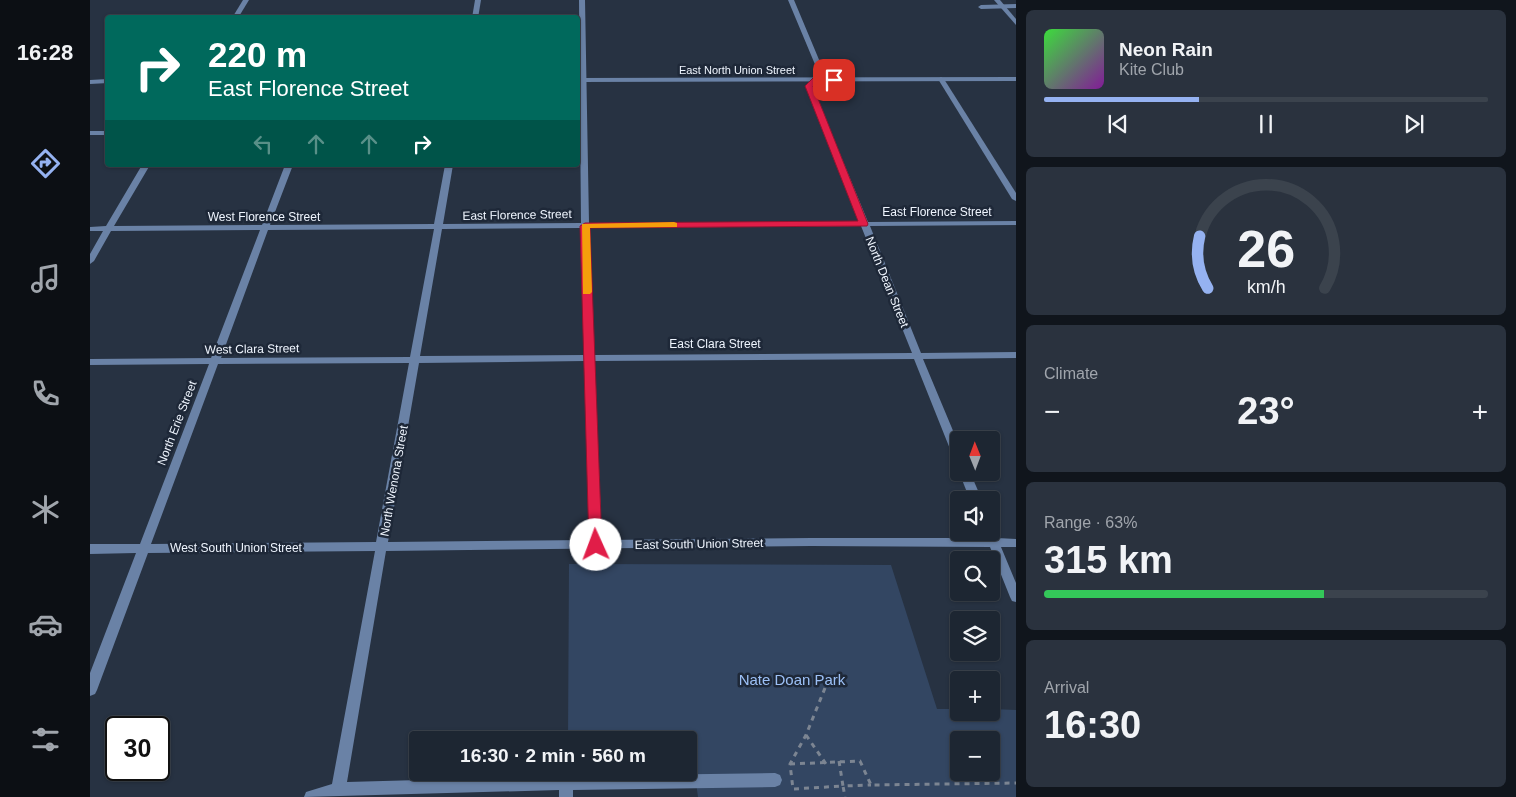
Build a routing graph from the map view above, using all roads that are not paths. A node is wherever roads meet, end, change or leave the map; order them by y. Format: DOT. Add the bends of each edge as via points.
graph roads {
  1 [pos="246,0"];
  2 [pos="478,0"];
  3 [pos="582,0"];
  4 [pos="791,0"];
  5 [pos="997,0"];
  6 [pos="1002,6"];
  7 [pos="1016,6"];
  8 [pos="981,7"];
  9 [pos="237,15"];
  10 [pos="476,15"];
  11 [pos="1016,23"];
  12 [pos="941,79"];
  13 [pos="1016,79"];
  14 [pos="580,80"];
  15 [pos="816,80"];
  16 [pos="105,81"];
  17 [pos="90,82"];
  18 [pos="90,133"];
  19 [pos="105,133"];
  20 [pos="145,167"];
  21 [pos="288,167"];
  22 [pos="449,167"];
  23 [pos="1016,199"];
  24 [pos="1016,223"];
  25 [pos="864,224"];
  26 [pos="585,226"];
  27 [pos="439,228"];
  28 [pos="90,229"];
  29 [pos="109,229"];
  30 [pos="265,229"];
  31 [pos="90,261"];
  32 [pos="1016,355"];
  33 [pos="917,356"];
  34 [pos="589,358"];
  35 [pos="415,360"];
  36 [pos="90,362"];
  37 [pos="214,362"];
  38 [pos="950,437"];
  39 [pos="950,539"];
  40 [pos="1000,540"];
  41 [pos="992,541"];
  42 [pos="1016,543"];
  43 [pos="596,545"];
  44 [pos="382,547"];
  45 [pos="143,548"];
  46 [pos="90,549"];
  47 [pos="1016,598"];
  48 [pos="90,690"];
  49 [pos="775,780"];
  50 [pos="566,790"];
  51 [pos="338,793"];
  52 [pos="311,797"];
  1 -- 9 [label="street"];
  2 -- 10 [label="street"];
  3 -- 14 [label="street"];
  4 -- 15 [label="street, North Dean Street" via="822,74"];
  5 -- 6 [label="street"];
  6 -- 7 [label="street"];
  6 -- 8 [label="street"];
  6 -- 11 [label="street"];
  12 -- 13 [label="street, East North Union Street"];
  12 -- 15 [label="street, East North Union Street"];
  12 -- 23 [label="street"];
  14 -- 15 [label="street, East North Union Street"];
  14 -- 26 [label="street"];
  15 -- 25 [label="street, North Dean Street" via="809,86"];
  16 -- 17 [label="street"];
  18 -- 19 [label="street"];
  20 -- 29 [label="street"];
  21 -- 30 [label="street, North Erie Street"];
  22 -- 27 [label="street, North Wenona Street"];
  24 -- 25 [label="street, East Florence Street"];
  25 -- 26 [label="street, East Florence Street"];
  25 -- 33 [label="street, North Dean Street"];
  26 -- 27 [label="street, East Florence Street"];
  26 -- 34 [label="street"];
  27 -- 30 [label="street, West Florence Street"];
  27 -- 35 [label="street, North Wenona Street"];
  28 -- 29 [label="street, West Florence Street"];
  29 -- 30 [label="street, West Florence Street"];
  29 -- 31 [label="street"];
  30 -- 37 [label="street, North Erie Street"];
  32 -- 33 [label="street, East Clara Street"];
  33 -- 34 [label="street, East Clara Street"];
  33 -- 38 [label="street, North Dean Street"];
  34 -- 35 [label="street, East Clara Street"];
  34 -- 43 [label="street"];
  35 -- 37 [label="street, West Clara Street"];
  35 -- 44 [label="street, North Wenona Street"];
  36 -- 37 [label="street, West Clara Street"];
  37 -- 45 [label="street, North Erie Street"];
  39 -- 43 [label="street, East South Union Street"];
  40 -- 42 [label="street, East South Union Street"];
  41 -- 47 [label="street"];
  43 -- 44 [label="street, East South Union Street"];
  44 -- 45 [label="street, West South Union Street"];
  44 -- 51 [label="street, North Wenona Street"];
  45 -- 46 [label="street, West South Union Street"];
  45 -- 48 [label="street, North Erie Street"];
  49 -- 50 [label="street"];
  50 -- 51 [label="street"];
  51 -- 52 [label="street"];
}
